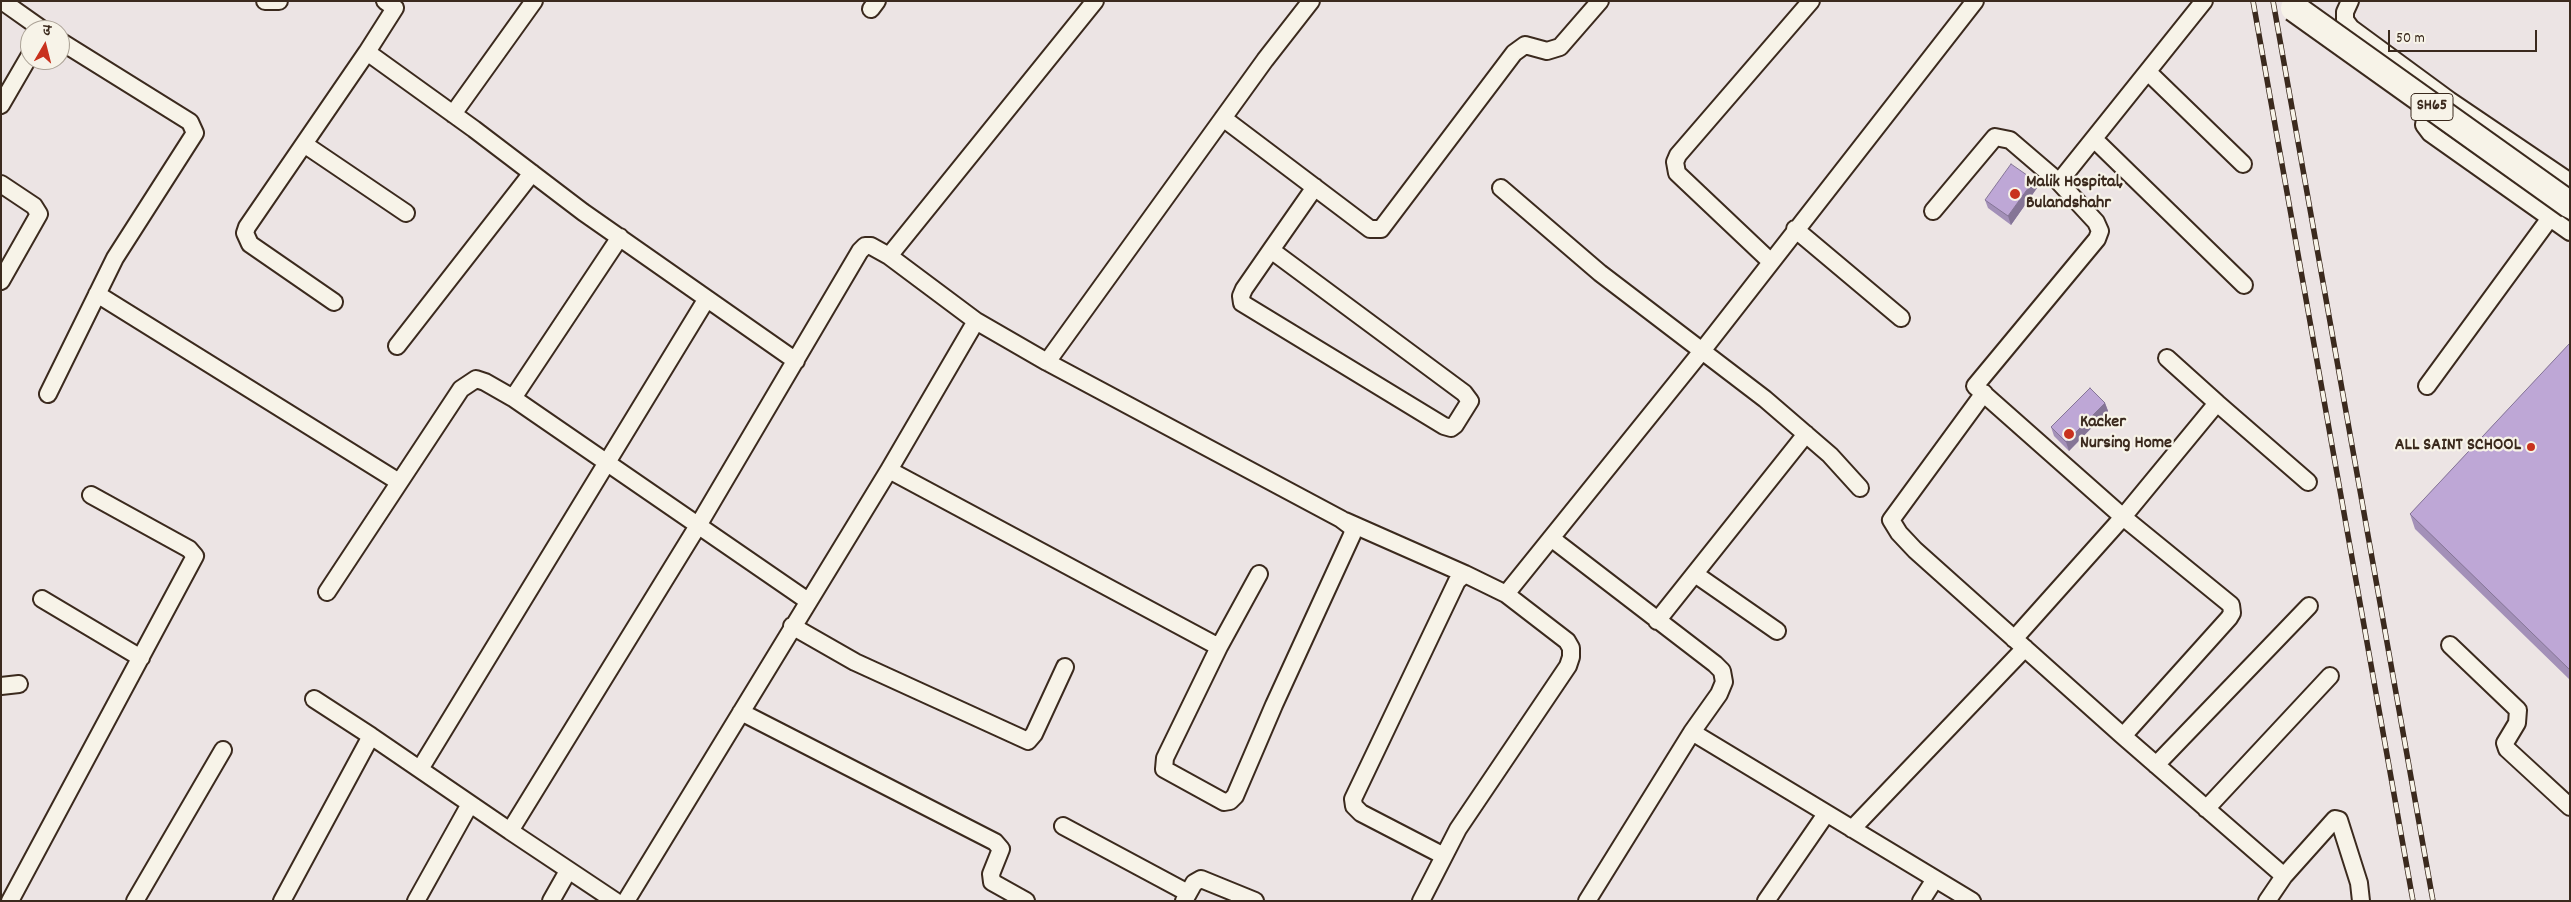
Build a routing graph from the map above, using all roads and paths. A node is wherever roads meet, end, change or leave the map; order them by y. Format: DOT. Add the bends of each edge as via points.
graph roads {
  1 [pos="2,1"];
  2 [pos="265,1"];
  3 [pos="278,1"];
  4 [pos="534,1"];
  5 [pos="1095,1"];
  6 [pos="1310,1"];
  7 [pos="1600,1"];
  8 [pos="1811,1"];
  9 [pos="1975,1"];
  10 [pos="2204,1"];
  11 [pos="2350,1"];
  12 [pos="394,4"];
  13 [pos="2294,8"];
  14 [pos="29,20"];
  15 [pos="70,47"];
  16 [pos="367,52"];
  17 [pos="21,70"];
  18 [pos="2148,72"];
  19 [pos="2449,100"];
  20 [pos="1,105"];
  21 [pos="453,114"];
  22 [pos="1223,118"];
  23 [pos="2094,139"];
  24 [pos="304,144"];
  25 [pos="2243,164"];
  26 [pos="532,173"];
  27 [pos="2059,182"];
  28 [pos="2570,182"];
  29 [pos="1,184"];
  30 [pos="1315,187"];
  31 [pos="1502,188"];
  32 [pos="1933,211"];
  33 [pos="2560,211"];
  34 [pos="406,213"];
  35 [pos="1795,228"];
  36 [pos="2570,232"];
  37 [pos="620,238"];
  38 [pos="1271,250"];
  39 [pos="889,256"];
  40 [pos="1770,261"];
  41 [pos="1,281"];
  42 [pos="2244,285"];
  43 [pos="98,294"];
  44 [pos="706,300"];
  45 [pos="334,302"];
  46 [pos="1901,318"];
  47 [pos="976,321"];
  48 [pos="397,346"];
  49 [pos="1702,351"];
  50 [pos="2167,358"];
  51 [pos="796,361"];
  52 [pos="1047,362"];
  53 [pos="2427,386"];
  54 [pos="1984,393"];
  55 [pos="48,394"];
  56 [pos="512,398"];
  57 [pos="2217,403"];
  58 [pos="1806,434"];
  59 [pos="606,461"];
  60 [pos="889,470"];
  61 [pos="399,482"];
  62 [pos="2308,482"];
  63 [pos="1860,488"];
  64 [pos="91,495"];
  65 [pos="2123,517"];
  66 [pos="1341,519"];
  67 [pos="699,524"];
  68 [pos="1551,538"];
  69 [pos="1259,574"];
  70 [pos="1465,574"];
  71 [pos="1695,574"];
  72 [pos="327,592"];
  73 [pos="1506,594"];
  74 [pos="42,599"];
  75 [pos="808,601"];
  76 [pos="2308,606"];
  77 [pos="1657,620"];
  78 [pos="792,626"];
  79 [pos="1777,631"];
  80 [pos="2020,644"];
  81 [pos="2450,645"];
  82 [pos="1219,647"];
  83 [pos="141,658"];
  84 [pos="1065,667"];
  85 [pos="2330,676"];
  86 [pos="19,684"];
  87 [pos="1,686"];
  88 [pos="314,699"];
  89 [pos="741,712"];
  90 [pos="1692,732"];
  91 [pos="371,736"];
  92 [pos="2122,736"];
  93 [pos="222,750"];
  94 [pos="2156,764"];
  95 [pos="420,769"];
  96 [pos="470,804"];
  97 [pos="2570,807"];
  98 [pos="2206,809"];
  99 [pos="1826,814"];
  100 [pos="1063,826"];
  101 [pos="1852,829"];
  102 [pos="510,831"];
  103 [pos="1444,856"];
  104 [pos="568,871"];
  105 [pos="2284,876"];
  106 [pos="1935,878"];
  107 [pos="1186,897"];
  108 [pos="10,901"];
  109 [pos="135,901"];
  110 [pos="282,901"];
  111 [pos="416,901"];
  112 [pos="551,901"];
  113 [pos="615,901"];
  114 [pos="626,901"];
  115 [pos="1026,901"];
  116 [pos="1255,901"];
  117 [pos="1421,901"];
  118 [pos="1588,901"];
  119 [pos="1766,901"];
  120 [pos="1920,901"];
  121 [pos="1972,901"];
  122 [pos="2267,901"];
  123 [pos="2361,901"];
  1 -- 14 [label="street"];
  2 -- 3 [label="street"];
  4 -- 21 [label="street"];
  5 -- 39 [label="street"];
  6 -- 22 [label="street"];
  7 -- 30 [label="street" via="1560,47 1547,51 1525,45 1514,53 1381,229 1370,229"];
  8 -- 40 [label="street" via="1675,162 1677,173"];
  9 -- 35 [label="street"];
  10 -- 18 [label="street"];
  11 -- 19 [label="street" via="2345,20 2351,28"];
  12 -- 16 [label="street"];
  13 -- 33 [label="main road, SH65, bridge"];
  15 -- 43 [label="street" via="190,122 195,133 133,226"];
  16 -- 21 [label="street"];
  16 -- 24 [label="street"];
  17 -- 20 [label="street"];
  18 -- 23 [label="street"];
  18 -- 25 [label="street"];
  19 -- 28 [label="street"];
  19 -- 33 [label="street" via="2439,100 2425,119 2424,125 2430,133"];
  21 -- 26 [label="street"];
  22 -- 30 [label="street"];
  22 -- 52 [label="street"];
  23 -- 27 [label="street"];
  23 -- 42 [label="street"];
  24 -- 34 [label="street"];
  24 -- 45 [label="street" via="247,227 246,238"];
  26 -- 37 [label="street"];
  26 -- 48 [label="street"];
  27 -- 32 [label="street" via="2010,140 1995,137"];
  27 -- 54 [label="street" via="2096,222 2100,231 2097,239 1974,386"];
  29 -- 41 [label="street" via="34,206 40,214"];
  30 -- 38 [label="street"];
  31 -- 49 [label="street" via="1600,273"];
  33 -- 36 [label="street"];
  33 -- 53 [label="street"];
  35 -- 40 [label="street"];
  35 -- 46 [label="street"];
  37 -- 44 [label="street"];
  37 -- 56 [label="street"];
  38 -- 38 [label="street" via="1244,289 1242,302 1444,426 1450,428 1455,425 1470,401 1464,393"];
  39 -- 47 [label="street"];
  39 -- 51 [label="street" via="871,246 860,251"];
  40 -- 49 [label="street"];
  43 -- 55 [label="street"];
  43 -- 61 [label="street"];
  44 -- 51 [label="street"];
  44 -- 59 [label="street"];
  47 -- 52 [label="street"];
  47 -- 60 [label="street"];
  49 -- 58 [label="street"];
  49 -- 68 [label="street"];
  50 -- 57 [label="street"];
  51 -- 67 [label="street"];
  52 -- 66 [label="street"];
  54 -- 65 [label="street"];
  54 -- 80 [label="street" via="1891,520 1915,550"];
  56 -- 59 [label="street"];
  56 -- 61 [label="street" via="485,382 476,379 469,382 461,388"];
  57 -- 62 [label="street"];
  57 -- 65 [label="street"];
  58 -- 63 [label="street"];
  58 -- 71 [label="street"];
  59 -- 67 [label="street"];
  59 -- 95 [label="street"];
  60 -- 75 [label="street"];
  60 -- 82 [label="street"];
  61 -- 72 [label="street"];
  64 -- 83 [label="street" via="189,549 194,556"];
  65 -- 80 [label="street"];
  65 -- 92 [label="street" via="2232,609 2229,618"];
  66 -- 70 [label="street"];
  66 -- 82 [label="street" via="1353,528 1352,535 1235,796 1224,802 1164,769"];
  67 -- 75 [label="street"];
  67 -- 102 [label="street"];
  68 -- 73 [label="street"];
  68 -- 77 [label="street"];
  69 -- 82 [label="street"];
  70 -- 73 [label="street"];
  70 -- 103 [label="street" via="1457,581 1353,798 1354,806 1361,813"];
  71 -- 77 [label="street"];
  71 -- 79 [label="street"];
  73 -- 103 [label="street" via="1567,641 1571,657 1458,829"];
  74 -- 83 [label="street"];
  75 -- 78 [label="street"];
  76 -- 94 [label="street"];
  77 -- 90 [label="street" via="1722,671 1724,682 1719,694"];
  78 -- 84 [label="street" via="855,662 1028,741"];
  78 -- 89 [label="street"];
  80 -- 92 [label="street"];
  80 -- 101 [label="street"];
  81 -- 97 [label="street" via="2518,710 2517,723 2505,743 2507,749"];
  83 -- 108 [label="street"];
  85 -- 98 [label="street"];
  86 -- 87 [label="street"];
  88 -- 91 [label="street"];
  89 -- 114 [label="street"];
  89 -- 115 [label="street" via="995,842 1001,849 991,874 992,882"];
  90 -- 99 [label="street"];
  90 -- 118 [label="street"];
  91 -- 95 [label="street"];
  91 -- 110 [label="street"];
  92 -- 94 [label="street"];
  93 -- 109 [label="street"];
  94 -- 98 [label="street"];
  95 -- 96 [label="street"];
  96 -- 102 [label="street"];
  96 -- 111 [label="street"];
  98 -- 105 [label="street"];
  99 -- 101 [label="street"];
  99 -- 119 [label="street"];
  100 -- 107 [label="street"];
  101 -- 106 [label="street"];
  102 -- 104 [label="street"];
  103 -- 117 [label="street"];
  104 -- 112 [label="street"];
  104 -- 113 [label="street"];
  105 -- 122 [label="street"];
  105 -- 123 [label="street" via="2335,819 2339,820 2359,883"];
  106 -- 120 [label="street"];
  106 -- 121 [label="street"];
  107 -- 116 [label="street" via="1194,883 1201,879"];
}
